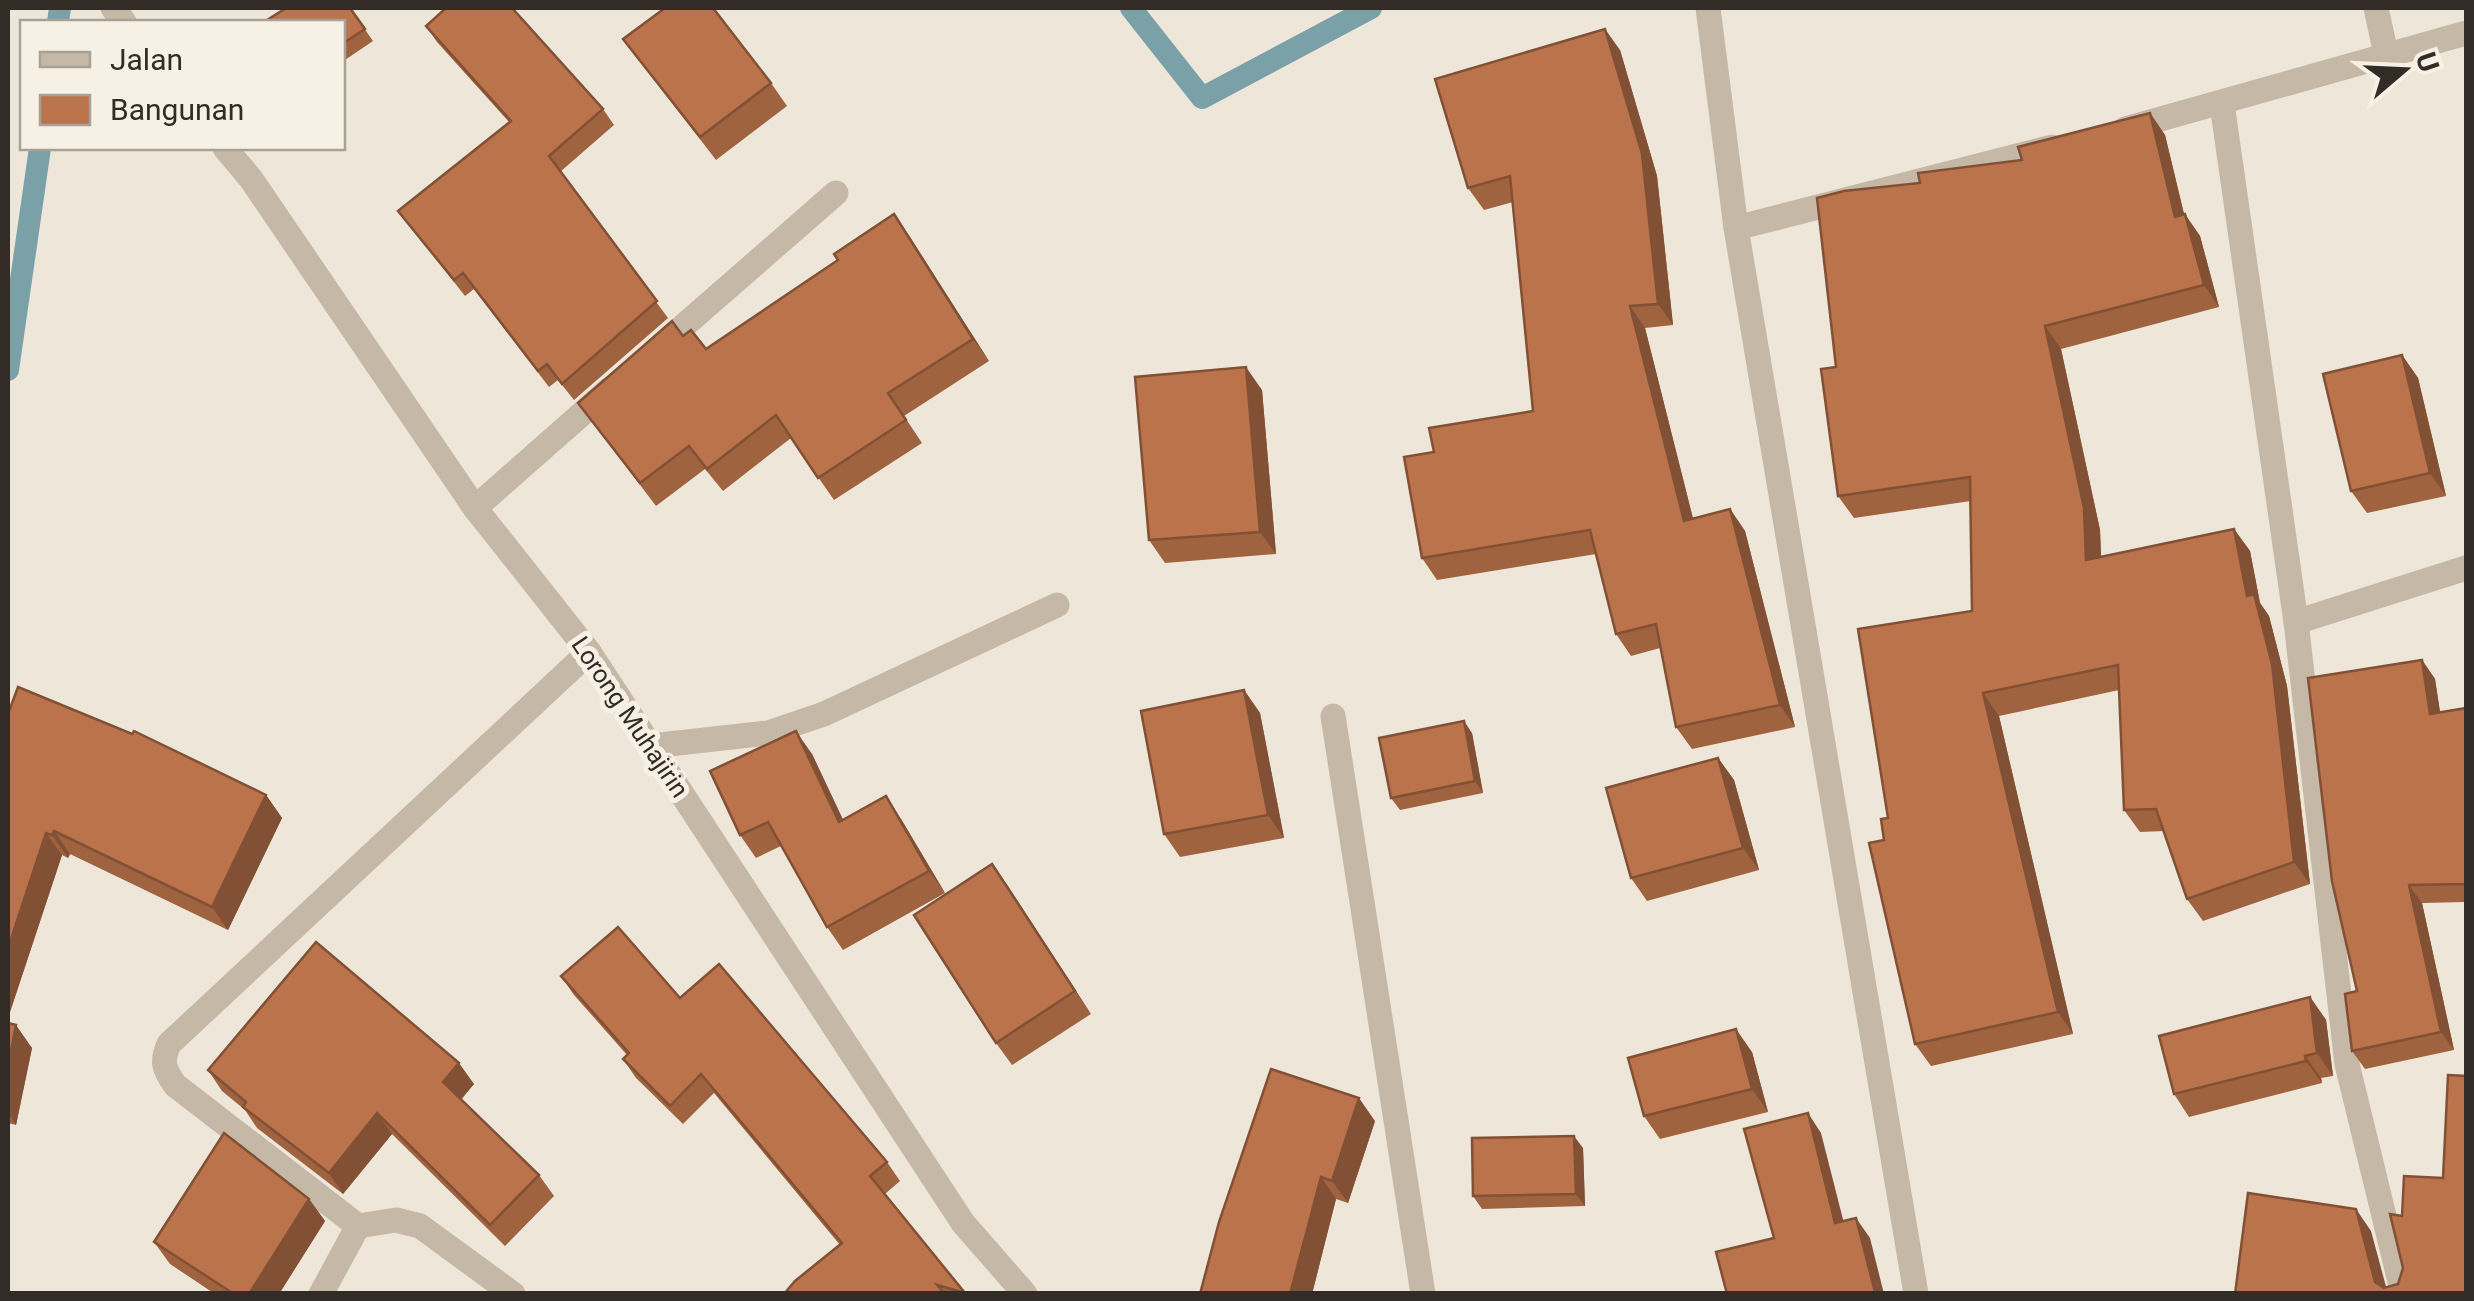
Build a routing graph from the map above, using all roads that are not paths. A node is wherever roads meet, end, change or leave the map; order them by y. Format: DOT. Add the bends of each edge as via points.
graph roads {
  1 [pos="1708,8"];
  2 [pos="2376,8"];
  3 [pos="2466,33"];
  4 [pos="2386,54"];
  5 [pos="2222,104"];
  6 [pos="228,150"];
  7 [pos="836,193"];
  8 [pos="1736,228"];
  9 [pos="475,508"];
  10 [pos="2466,568"];
  11 [pos="1057,605"];
  12 [pos="2296,622"];
  13 [pos="589,652"];
  14 [pos="1333,716"];
  15 [pos="651,746"];
  16 [pos="358,1226"];
  17 [pos="321,1294"];
  18 [pos="513,1294"];
  19 [pos="1026,1294"];
  20 [pos="1422,1294"];
  21 [pos="1916,1294"];
  22 [pos="2404,1294"];
  1 -- 8 [label="street"];
  2 -- 4 [label="street"];
  3 -- 4 [label="street"];
  4 -- 5 [label="street"];
  5 -- 8 [label="street"];
  5 -- 12 [label="street"];
  6 -- 9 [label="street, Lorong Muhajirin"];
  7 -- 9 [label="street"];
  8 -- 21 [label="street"];
  9 -- 13 [label="street, Lorong Muhajirin"];
  10 -- 12 [label="street"];
  11 -- 15 [label="street" via="768,733"];
  12 -- 22 [label="street" via="2346,1064"];
  13 -- 15 [label="street, Lorong Muhajirin"];
  13 -- 16 [label="street" via="168,1044 162,1058 175,1085"];
  14 -- 20 [label="street"];
  15 -- 19 [label="street, Lorong Muhajirin" via="962,1224"];
  16 -- 17 [label="street"];
  16 -- 18 [label="street" via="396,1220 420,1226"];
}
